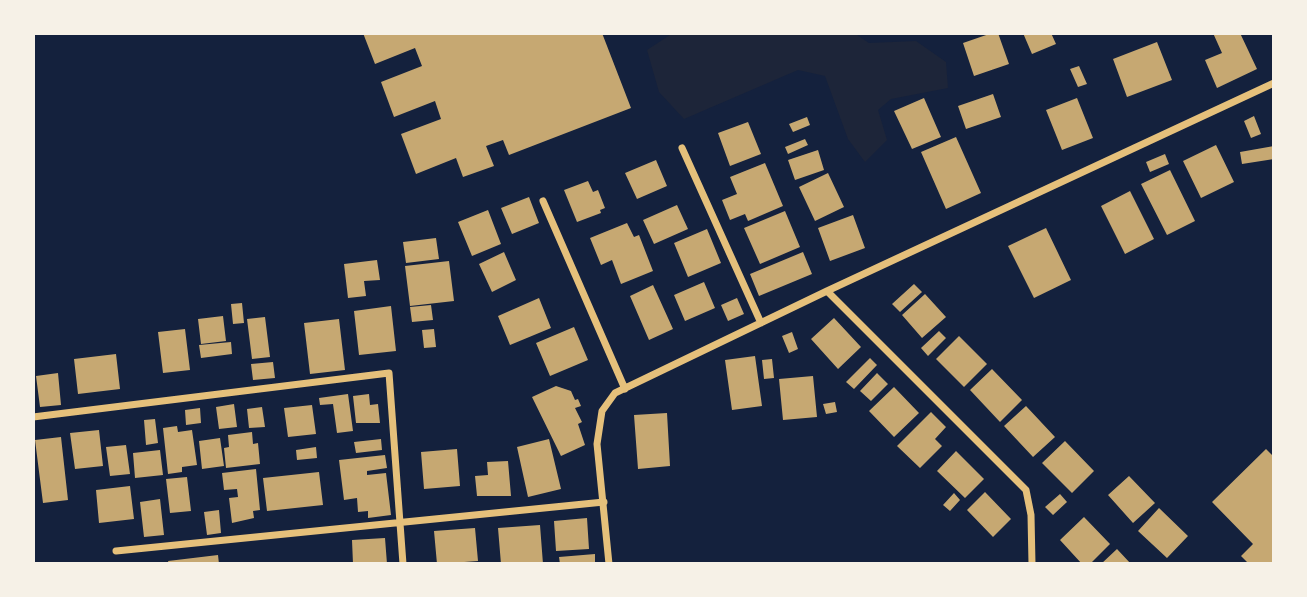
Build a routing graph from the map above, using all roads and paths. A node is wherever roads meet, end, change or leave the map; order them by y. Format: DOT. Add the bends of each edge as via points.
graph roads {
  1 [pos="1274,83"];
  2 [pos="682,148"];
  3 [pos="543,201"];
  4 [pos="827,291"];
  5 [pos="761,323"];
  6 [pos="625,389"];
  7 [pos="33,417"];
  8 [pos="604,502"];
  9 [pos="399,522"];
  10 [pos="116,551"];
  11 [pos="403,564"];
  12 [pos="609,564"];
  13 [pos="1032,564"];
  1 -- 4 [label="street"];
  2 -- 5 [label="street"];
  3 -- 6 [label="street"];
  4 -- 5 [label="street"];
  4 -- 13 [label="street" via="1026,490"];
  5 -- 6 [label="street"];
  6 -- 8 [label="street" via="615,393 601,411 597,444"];
  7 -- 9 [label="street" via="389,373"];
  8 -- 9 [label="street"];
  8 -- 12 [label="street"];
  9 -- 10 [label="street"];
  9 -- 11 [label="street"];
}
